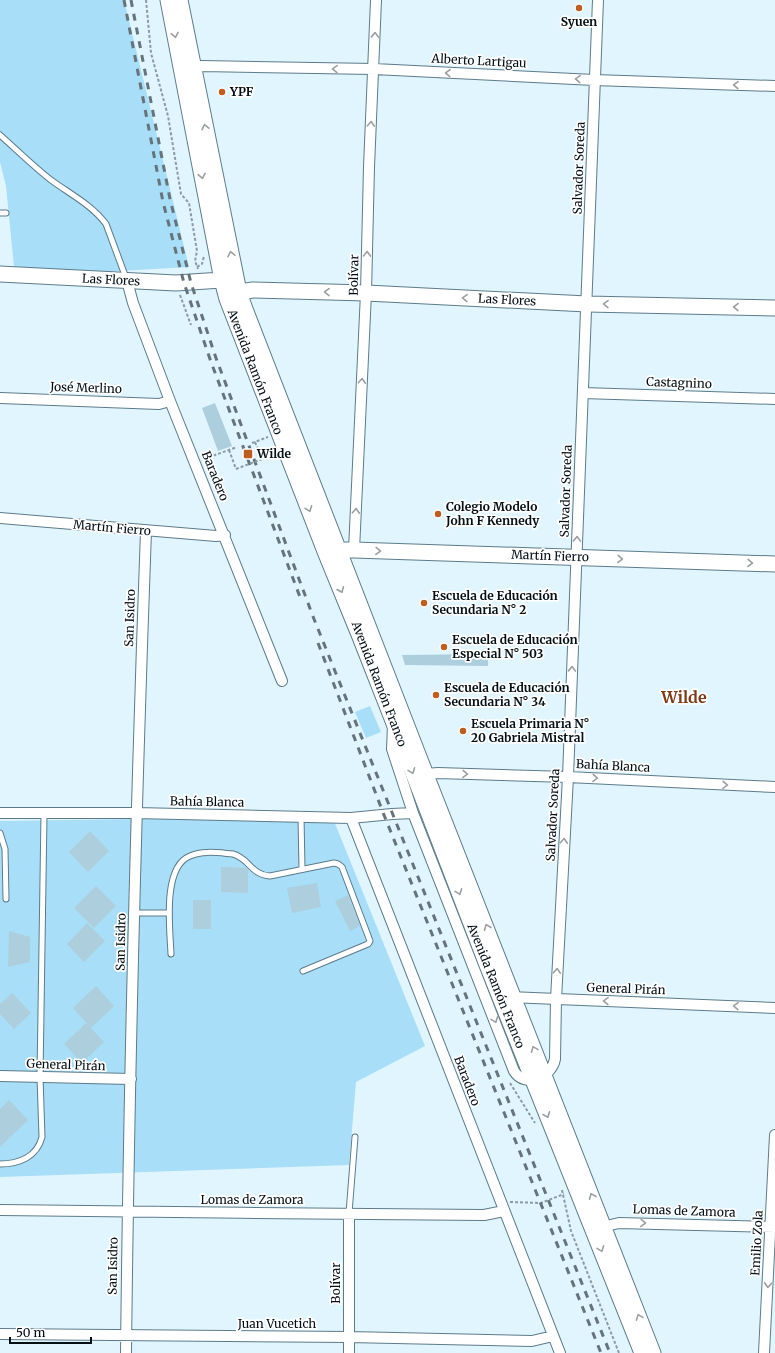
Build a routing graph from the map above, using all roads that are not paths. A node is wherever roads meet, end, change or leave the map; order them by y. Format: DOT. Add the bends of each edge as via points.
graph roads {
  1 [pos="168,0"];
  2 [pos="180,0"];
  3 [pos="376,0"];
  4 [pos="598,0"];
  5 [pos="187,68"];
  6 [pos="374,69"];
  7 [pos="594,80"];
  8 [pos="775,86"];
  9 [pos="0,135"];
  10 [pos="0,213"];
  11 [pos="6,213"];
  12 [pos="0,274"];
  13 [pos="222,280"];
  14 [pos="127,281"];
  15 [pos="239,292"];
  16 [pos="366,293"];
  17 [pos="588,304"];
  18 [pos="775,308"];
  19 [pos="583,393"];
  20 [pos="0,398"];
  21 [pos="775,399"];
  22 [pos="170,401"];
  23 [pos="0,518"];
  24 [pos="146,531"];
  25 [pos="225,535"];
  26 [pos="354,550"];
  27 [pos="332,552"];
  28 [pos="576,557"];
  29 [pos="775,564"];
  30 [pos="282,681"];
  31 [pos="393,721"];
  32 [pos="426,774"];
  33 [pos="568,777"];
  34 [pos="775,787"];
  35 [pos="0,813"];
  36 [pos="136,813"];
  37 [pos="413,813"];
  38 [pos="44,814"];
  39 [pos="301,817"];
  40 [pos="350,818"];
  41 [pos="0,833"];
  42 [pos="2,841"];
  43 [pos="302,869"];
  44 [pos="6,898"];
  45 [pos="134,913"];
  46 [pos="169,913"];
  47 [pos="171,954"];
  48 [pos="303,971"];
  49 [pos="481,984"];
  50 [pos="507,997"];
  51 [pos="556,999"];
  52 [pos="775,1008"];
  53 [pos="0,1076"];
  54 [pos="40,1077"];
  55 [pos="538,1078"];
  56 [pos="131,1079"];
  57 [pos="775,1135"];
  58 [pos="355,1137"];
  59 [pos="0,1164"];
  60 [pos="502,1206"];
  61 [pos="0,1210"];
  62 [pos="127,1213"];
  63 [pos="349,1213"];
  64 [pos="773,1227"];
  65 [pos="599,1228"];
  66 [pos="0,1334"];
  67 [pos="126,1336"];
  68 [pos="553,1336"];
  69 [pos="349,1337"];
  70 [pos="126,1353"];
  71 [pos="349,1353"];
  72 [pos="560,1353"];
  73 [pos="642,1353"];
  74 [pos="653,1353"];
  75 [pos="764,1353"];
  1 -- 5 [label="main road, Avenida Ramón Franco, one-way"];
  2 -- 5 [label="main road, Avenida Ramón Franco"];
  6 -- 3 [label="street, Bolívar, one-way"];
  4 -- 7 [label="street, Salvador Soreda"];
  6 -- 5 [label="street, Alberto Lartigau, one-way" via="210,66"];
  5 -- 13 [label="main road, Avenida Ramón Franco, one-way"];
  15 -- 5 [label="main road, Avenida Ramón Franco, one-way"];
  7 -- 6 [label="street, Alberto Lartigau, one-way"];
  16 -- 6 [label="street, Bolívar, one-way"];
  8 -- 7 [label="street, Alberto Lartigau, one-way"];
  7 -- 17 [label="street, Salvador Soreda"];
  9 -- 14 [label="lane" via="50,179 100,217 106,224"];
  10 -- 11 [label="lane"];
  12 -- 14 [label="main road, Las Flores"];
  13 -- 14 [label="main road, Las Flores" via="176,283"];
  13 -- 27 [label="main road, Avenida Ramón Franco, one-way" via="232,312"];
  14 -- 22 [label="street, Baradero"];
  16 -- 15 [label="main road, Las Flores, one-way" via="253,290"];
  15 -- 27 [label="main road, Avenida Ramón Franco"];
  17 -- 16 [label="main road, Las Flores, one-way"];
  26 -- 16 [label="street, Bolívar, one-way"];
  18 -- 17 [label="main road, Las Flores, one-way"];
  17 -- 19 [label="street, Salvador Soreda"];
  19 -- 21 [label="street, Castagnino"];
  28 -- 19 [label="street, Salvador Soreda, one-way"];
  20 -- 22 [label="street, José Merlino" via="159,404"];
  22 -- 25 [label="street, Baradero"];
  23 -- 24 [label="street, Martín Fierro"];
  24 -- 25 [label="street, Martín Fierro"];
  24 -- 36 [label="street, San Isidro"];
  25 -- 30 [label="street, Baradero"];
  26 -- 27 [label="main road, Martín Fierro"];
  26 -- 28 [label="main road, Martín Fierro, one-way"];
  27 -- 31 [label="main road, Avenida Ramón Franco, one-way" via="360,637"];
  27 -- 32 [label="main road, Avenida Ramón Franco"];
  28 -- 29 [label="main road, Martín Fierro, one-way"];
  33 -- 28 [label="street, Salvador Soreda, one-way"];
  31 -- 37 [label="street" via="392,749"];
  31 -- 50 [label="main road, Avenida Ramón Franco, one-way"];
  32 -- 33 [label="street, Bahía Blanca, one-way"];
  50 -- 32 [label="main road, Avenida Ramón Franco, one-way"];
  33 -- 34 [label="street, Bahía Blanca, one-way"];
  51 -- 33 [label="street, Salvador Soreda, one-way"];
  35 -- 38 [label="street, Bahía Blanca"];
  36 -- 38 [label="street, Bahía Blanca"];
  36 -- 39 [label="street, Bahía Blanca"];
  36 -- 45 [label="street, San Isidro"];
  37 -- 40 [label="street, Bahía Blanca"];
  37 -- 49 [label="street"];
  38 -- 54 [label="lane"];
  39 -- 40 [label="street, Bahía Blanca"];
  39 -- 43 [label="lane"];
  40 -- 60 [label="street, Baradero"];
  41 -- 42 [label="lane"];
  42 -- 44 [label="lane" via="5,849"];
  43 -- 46 [label="lane" via="263,876 238,855 200,853 190,856 179,866 172,881"];
  43 -- 48 [label="lane" via="334,863 342,867 370,941"];
  45 -- 46 [label="lane"];
  45 -- 56 [label="street, San Isidro"];
  46 -- 47 [label="lane"];
  49 -- 50 [label="street" via="488,990"];
  49 -- 55 [label="street, one-way" via="517,1076 521,1079"];
  50 -- 51 [label="street, General Pirán"];
  50 -- 55 [label="main road, Avenida Ramón Franco"];
  52 -- 51 [label="street, General Pirán, one-way"];
  51 -- 55 [label="street, Salvador Soreda" via="554,1066"];
  53 -- 54 [label="street, General Pirán"];
  54 -- 56 [label="street, General Pirán"];
  54 -- 59 [label="lane" via="40,1145 28,1157"];
  55 -- 65 [label="main road, Avenida Ramón Franco"];
  56 -- 62 [label="street, San Isidro"];
  57 -- 64 [label="street, Emilio Zola"];
  58 -- 63 [label="lane"];
  60 -- 63 [label="street, Lomas de Zamora" via="484,1215"];
  60 -- 68 [label="street, Baradero"];
  61 -- 62 [label="street, Lomas de Zamora"];
  62 -- 63 [label="street, Lomas de Zamora"];
  62 -- 67 [label="street, San Isidro"];
  63 -- 69 [label="street, Bolívar"];
  65 -- 64 [label="street, Lomas de Zamora, one-way" via="619,1223"];
  64 -- 75 [label="street, Emilio Zola, one-way"];
  65 -- 73 [label="main road, Avenida Ramón Franco, one-way"];
  74 -- 65 [label="main road, Avenida Ramón Franco, one-way"];
  66 -- 67 [label="street, Juan Vucetich"];
  67 -- 69 [label="street, Juan Vucetich"];
  67 -- 70 [label="street, San Isidro"];
  68 -- 69 [label="street, Juan Vucetich" via="532,1341"];
  68 -- 72 [label="street, Baradero"];
  69 -- 71 [label="street, Bolívar"];
}
